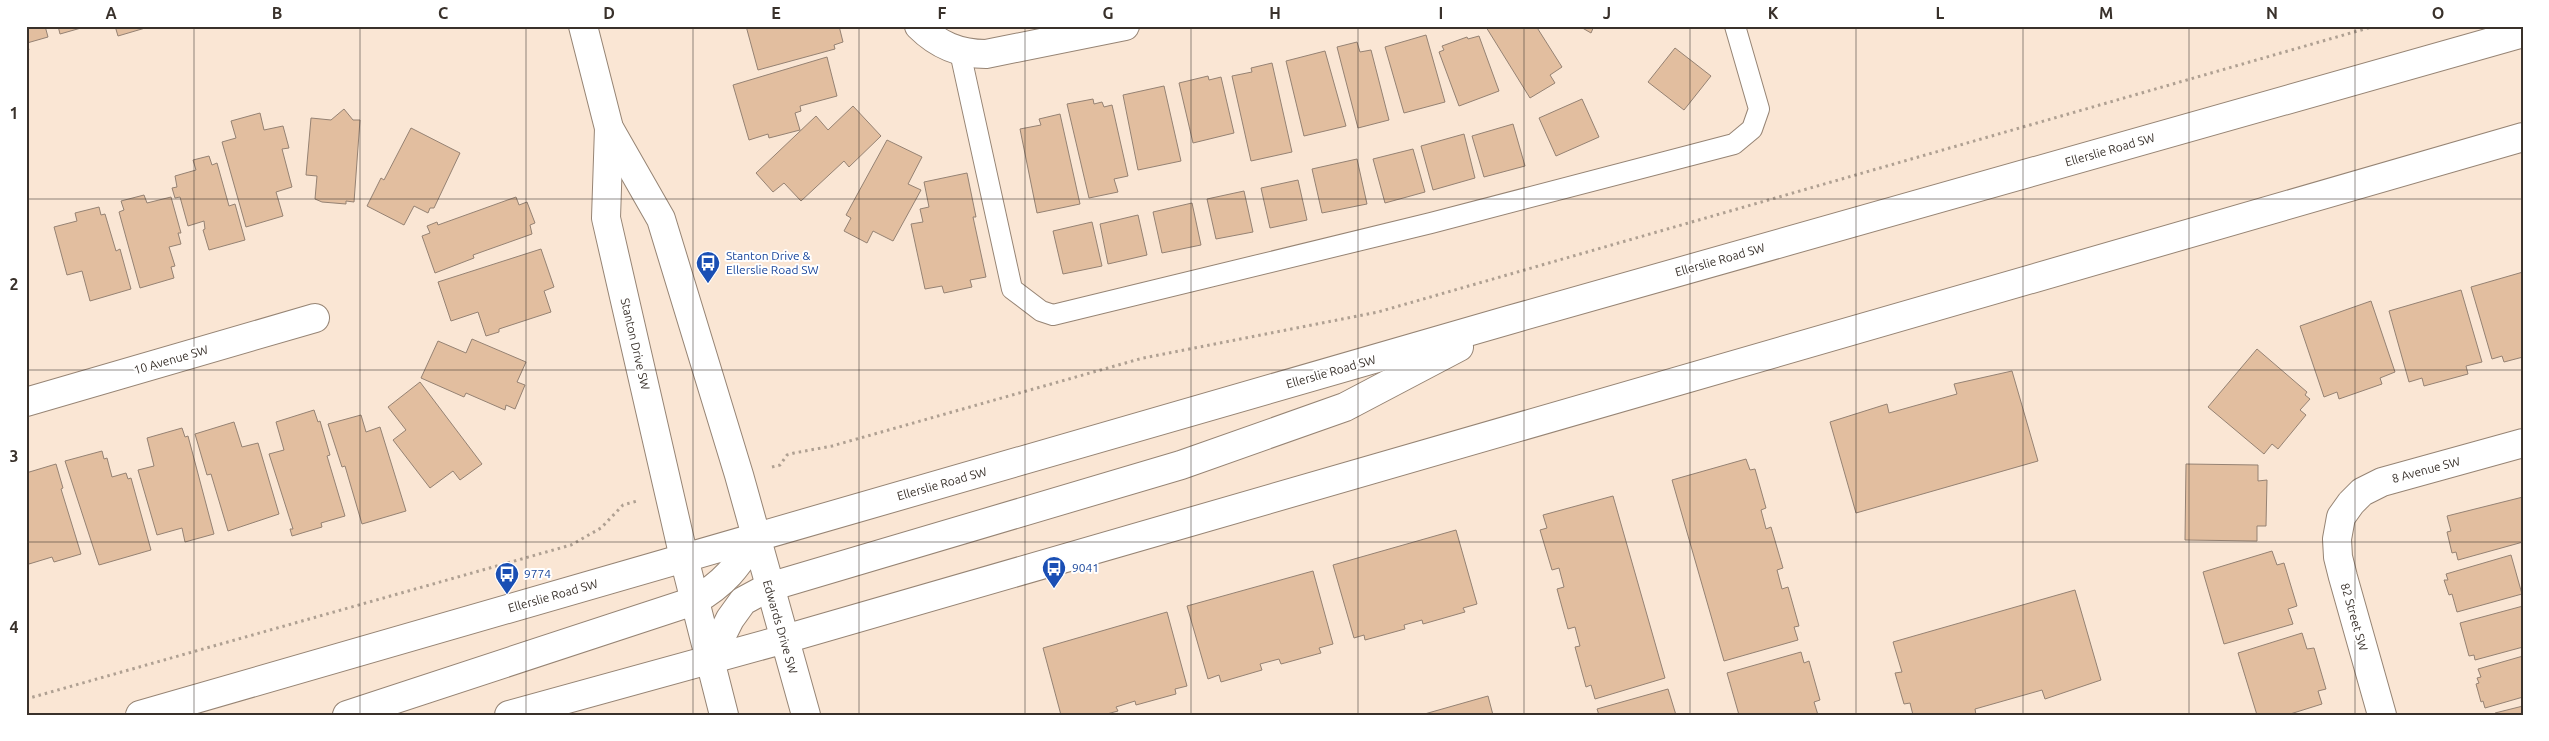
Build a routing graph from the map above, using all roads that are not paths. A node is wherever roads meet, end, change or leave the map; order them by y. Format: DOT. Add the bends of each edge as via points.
graph roads {
  1 [pos="583,26"];
  2 [pos="1125,26"];
  3 [pos="1735,26"];
  4 [pos="926,33"];
  5 [pos="2523,33"];
  6 [pos="960,52"];
  7 [pos="609,128"];
  8 [pos="2523,137"];
  9 [pos="315,318"];
  10 [pos="1509,320"];
  11 [pos="26,402"];
  12 [pos="2523,444"];
  13 [pos="2341,517"];
  14 [pos="755,538"];
  15 [pos="684,558"];
  16 [pos="769,587"];
  17 [pos="694,601"];
  18 [pos="785,639"];
  19 [pos="709,661"];
  20 [pos="140,715"];
  21 [pos="347,715"];
  22 [pos="509,715"];
  23 [pos="724,715"];
  24 [pos="806,715"];
  25 [pos="2382,715"];
  1 -- 7 [label="main road, Stanton Drive SW"];
  2 -- 6 [label="main road" via="986,54"];
  3 -- 6 [label="lane" via="1759,109 1752,130 1734,144 1431,223 1053,315 1041,312 1012,289"];
  4 -- 6 [label="main road"];
  5 -- 10 [label="main road, Ellerslie Road SW"];
  7 -- 14 [label="main road, Stanton Drive SW" via="661,219"];
  7 -- 15 [label="main road, Stanton Drive SW" via="606,218"];
  8 -- 18 [label="main road"];
  9 -- 11 [label="main road, 10 Avenue SW"];
  10 -- 14 [label="main road, Ellerslie Road SW"];
  10 -- 16 [label="main road" via="1345,406 1318,416 1181,465"];
  12 -- 13 [label="main road, 8 Avenue SW" via="2382,482 2362,492"];
  13 -- 25 [label="main road, 82 Street SW" via="2338,557"];
  14 -- 15 [label="main road, Ellerslie Road SW"];
  14 -- 16 [label="main road, Edwards Drive SW"];
  14 -- 17 [label="main road" via="735,569 716,588"];
  15 -- 17 [label="main road"];
  15 -- 20 [label="main road, Ellerslie Road SW"];
  16 -- 18 [label="main road, Edwards Drive SW"];
  16 -- 19 [label="main road" via="742,601"];
  17 -- 19 [label="main road"];
  17 -- 21 [label="main road"];
  18 -- 19 [label="main road"];
  18 -- 24 [label="main road, Edwards Drive SW"];
  19 -- 22 [label="main road"];
  19 -- 23 [label="main road"];
}
